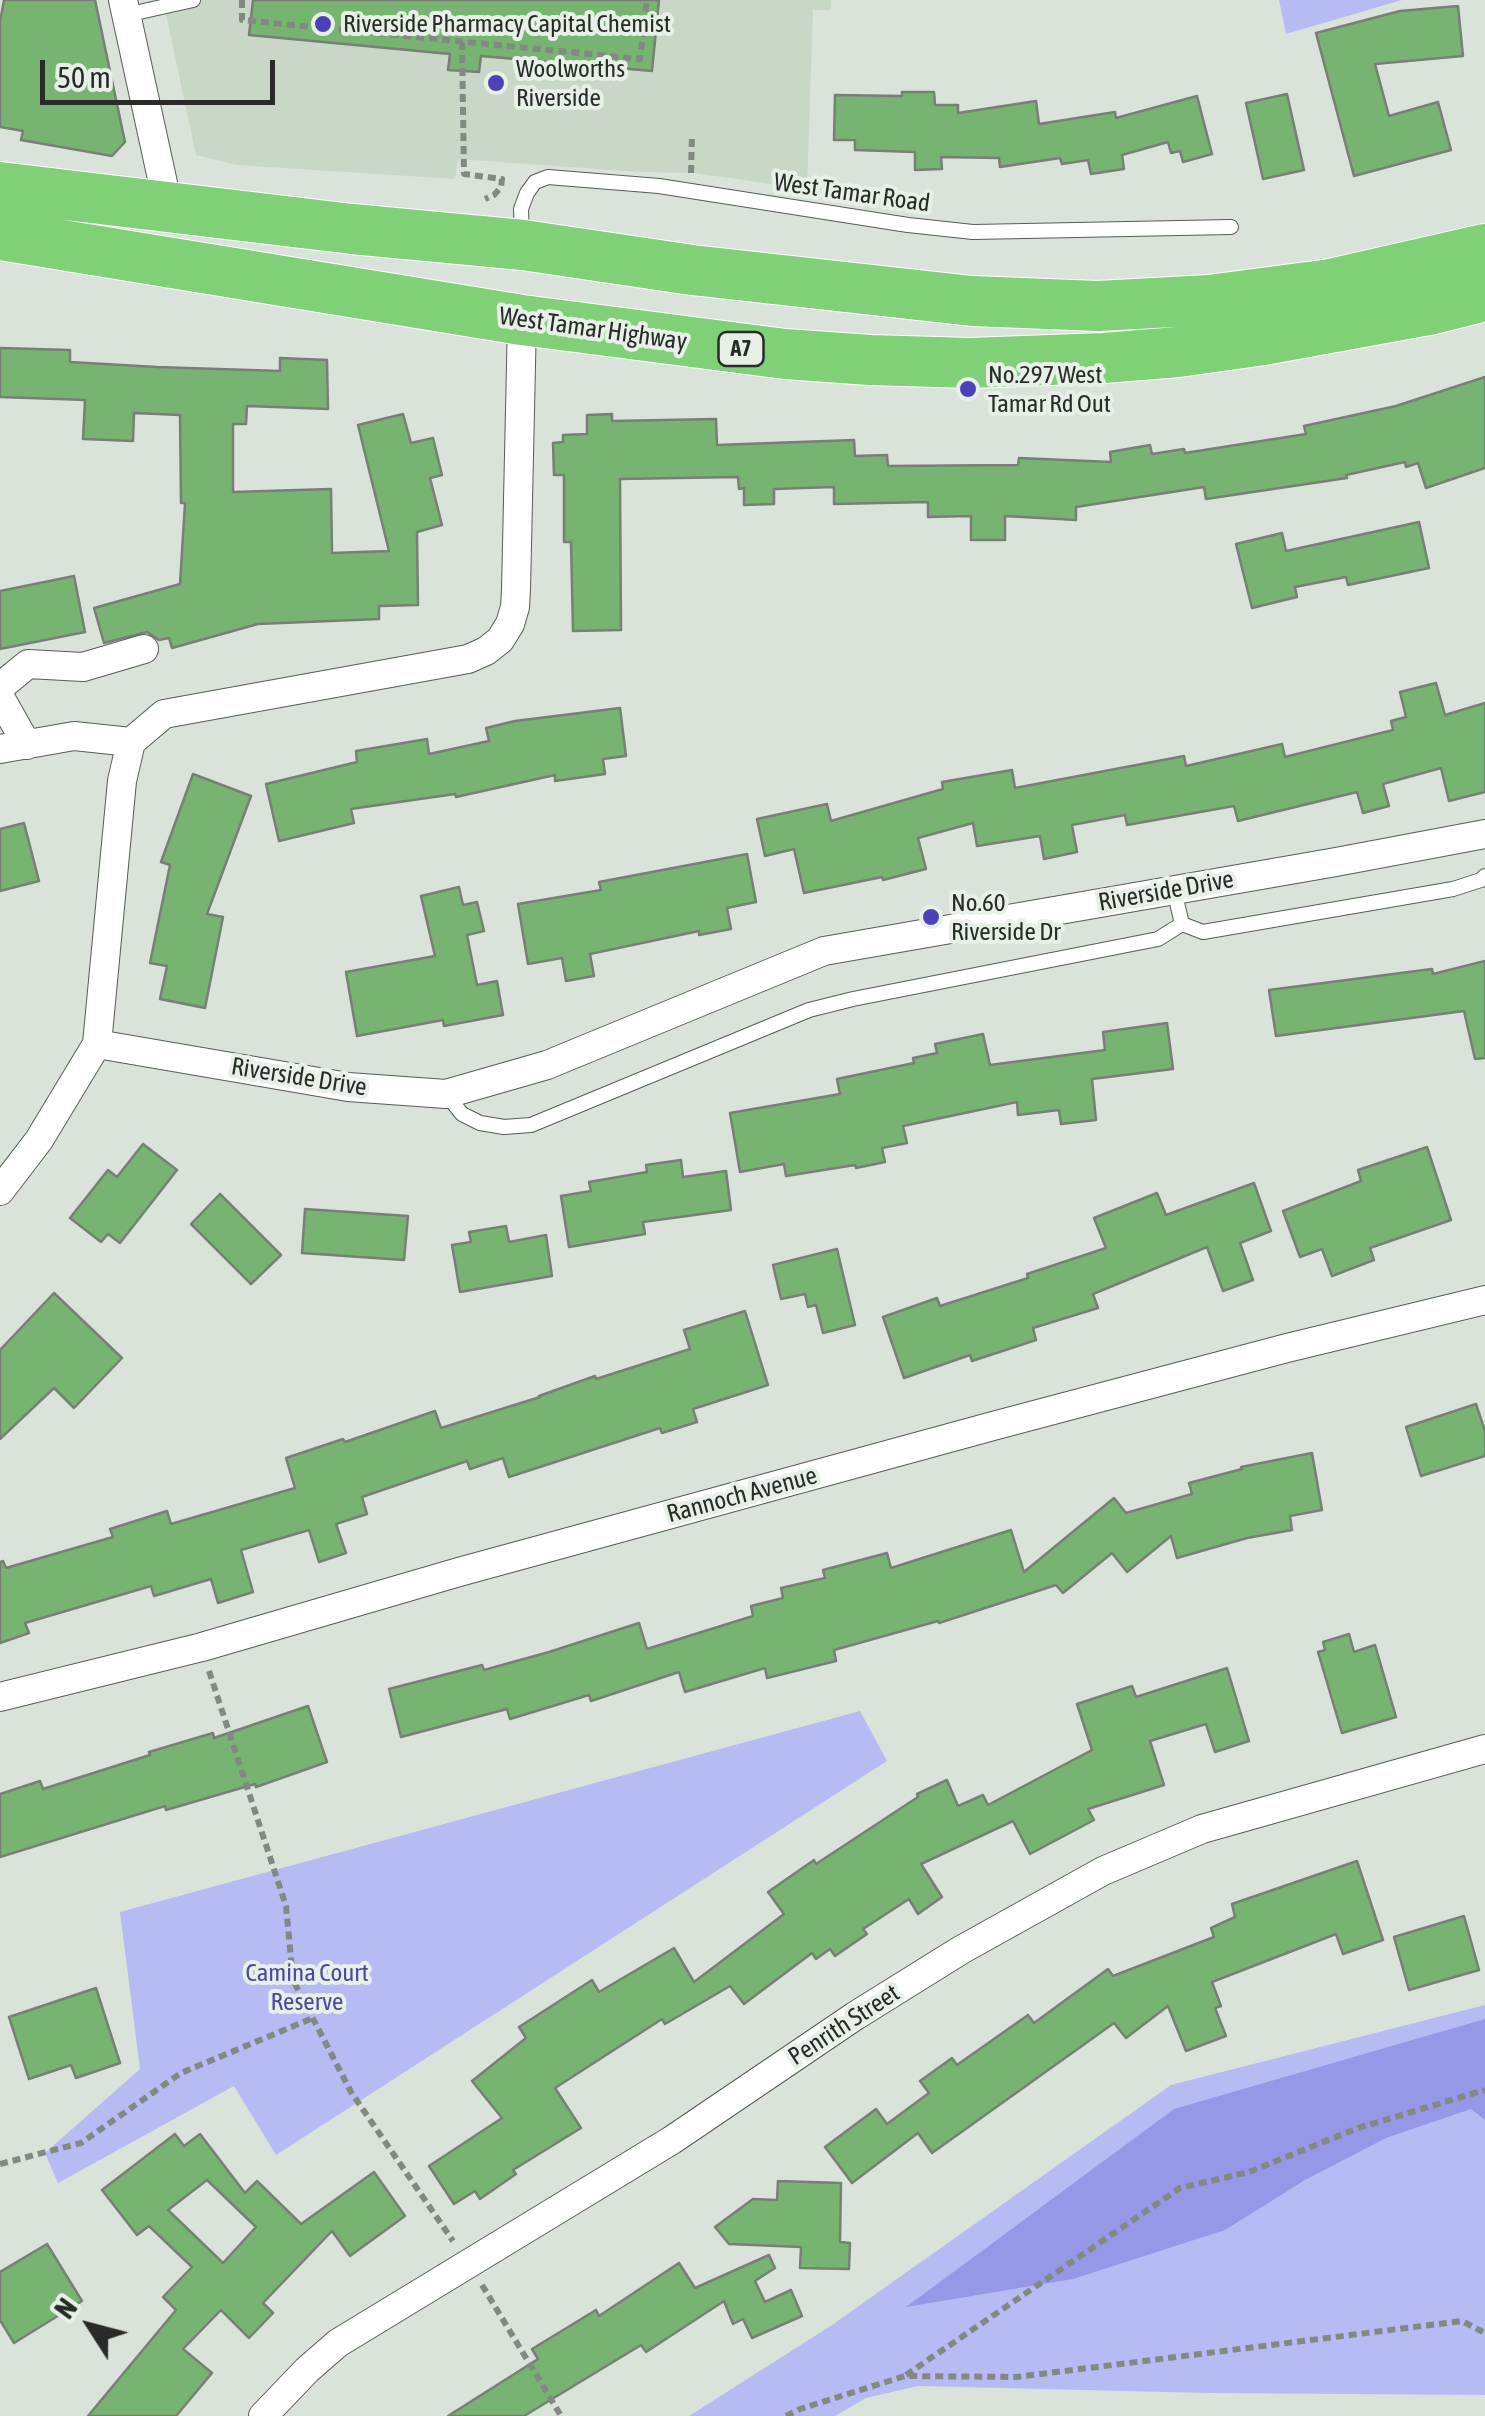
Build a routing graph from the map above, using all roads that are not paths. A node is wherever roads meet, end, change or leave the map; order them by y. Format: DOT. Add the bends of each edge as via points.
graph roads {
  1 [pos="194,0"];
  2 [pos="125,7"];
  3 [pos="0,187"];
  4 [pos="168,206"];
  5 [pos="1230,228"];
  6 [pos="0,235"];
  7 [pos="523,245"];
  8 [pos="1485,249"];
  9 [pos="1485,296"];
  10 [pos="522,320"];
  11 [pos="144,649"];
  12 [pos="0,686"];
  13 [pos="0,697"];
  14 [pos="130,742"];
  15 [pos="13,747"];
  16 [pos="1485,834"];
  17 [pos="1485,876"];
  18 [pos="1174,890"];
  19 [pos="1182,924"];
  20 [pos="97,1044"];
  21 [pos="446,1094"];
  22 [pos="0,1191"];
  23 [pos="1485,1300"];
  24 [pos="0,1697"];
  25 [pos="1485,1748"];
  26 [pos="263,2416"];
  1 -- 2 [label="lane"];
  2 -- 4 [label="street"];
  3 -- 4 [label="highway"];
  4 -- 7 [label="highway"];
  5 -- 7 [label="lane, West Tamar Road" via="973,232 659,186 548,178 535,182 521,209"];
  6 -- 10 [label="highway, West Tamar Highway / A7"];
  7 -- 8 [label="highway" via="972,301 1098,306 1331,284"];
  7 -- 10 [label="highway"];
  9 -- 10 [label="highway, West Tamar Highway / A7" via="1214,347 970,363 785,354"];
  10 -- 14 [label="street" via="515,608 500,640 448,664 164,714"];
  11 -- 12 [label="street" via="83,667 28,664"];
  13 -- 15 [label="street"];
  14 -- 15 [label="street" via="74,736"];
  14 -- 20 [label="street"];
  16 -- 18 [label="street, Riverside Drive"];
  17 -- 19 [label="lane" via="1453,889 1203,932"];
  18 -- 19 [label="lane"];
  18 -- 21 [label="street, Riverside Drive" via="824,951 547,1065"];
  19 -- 21 [label="lane" via="1158,939 809,1010 530,1125 480,1123"];
  20 -- 21 [label="street, Riverside Drive" via="348,1087"];
  20 -- 22 [label="street"];
  23 -- 24 [label="street, Rannoch Avenue" via="993,1426"];
  25 -- 26 [label="street, Penrith Street" via="1202,1829 1102,1871 855,2016 672,2140 338,2344"];
}
